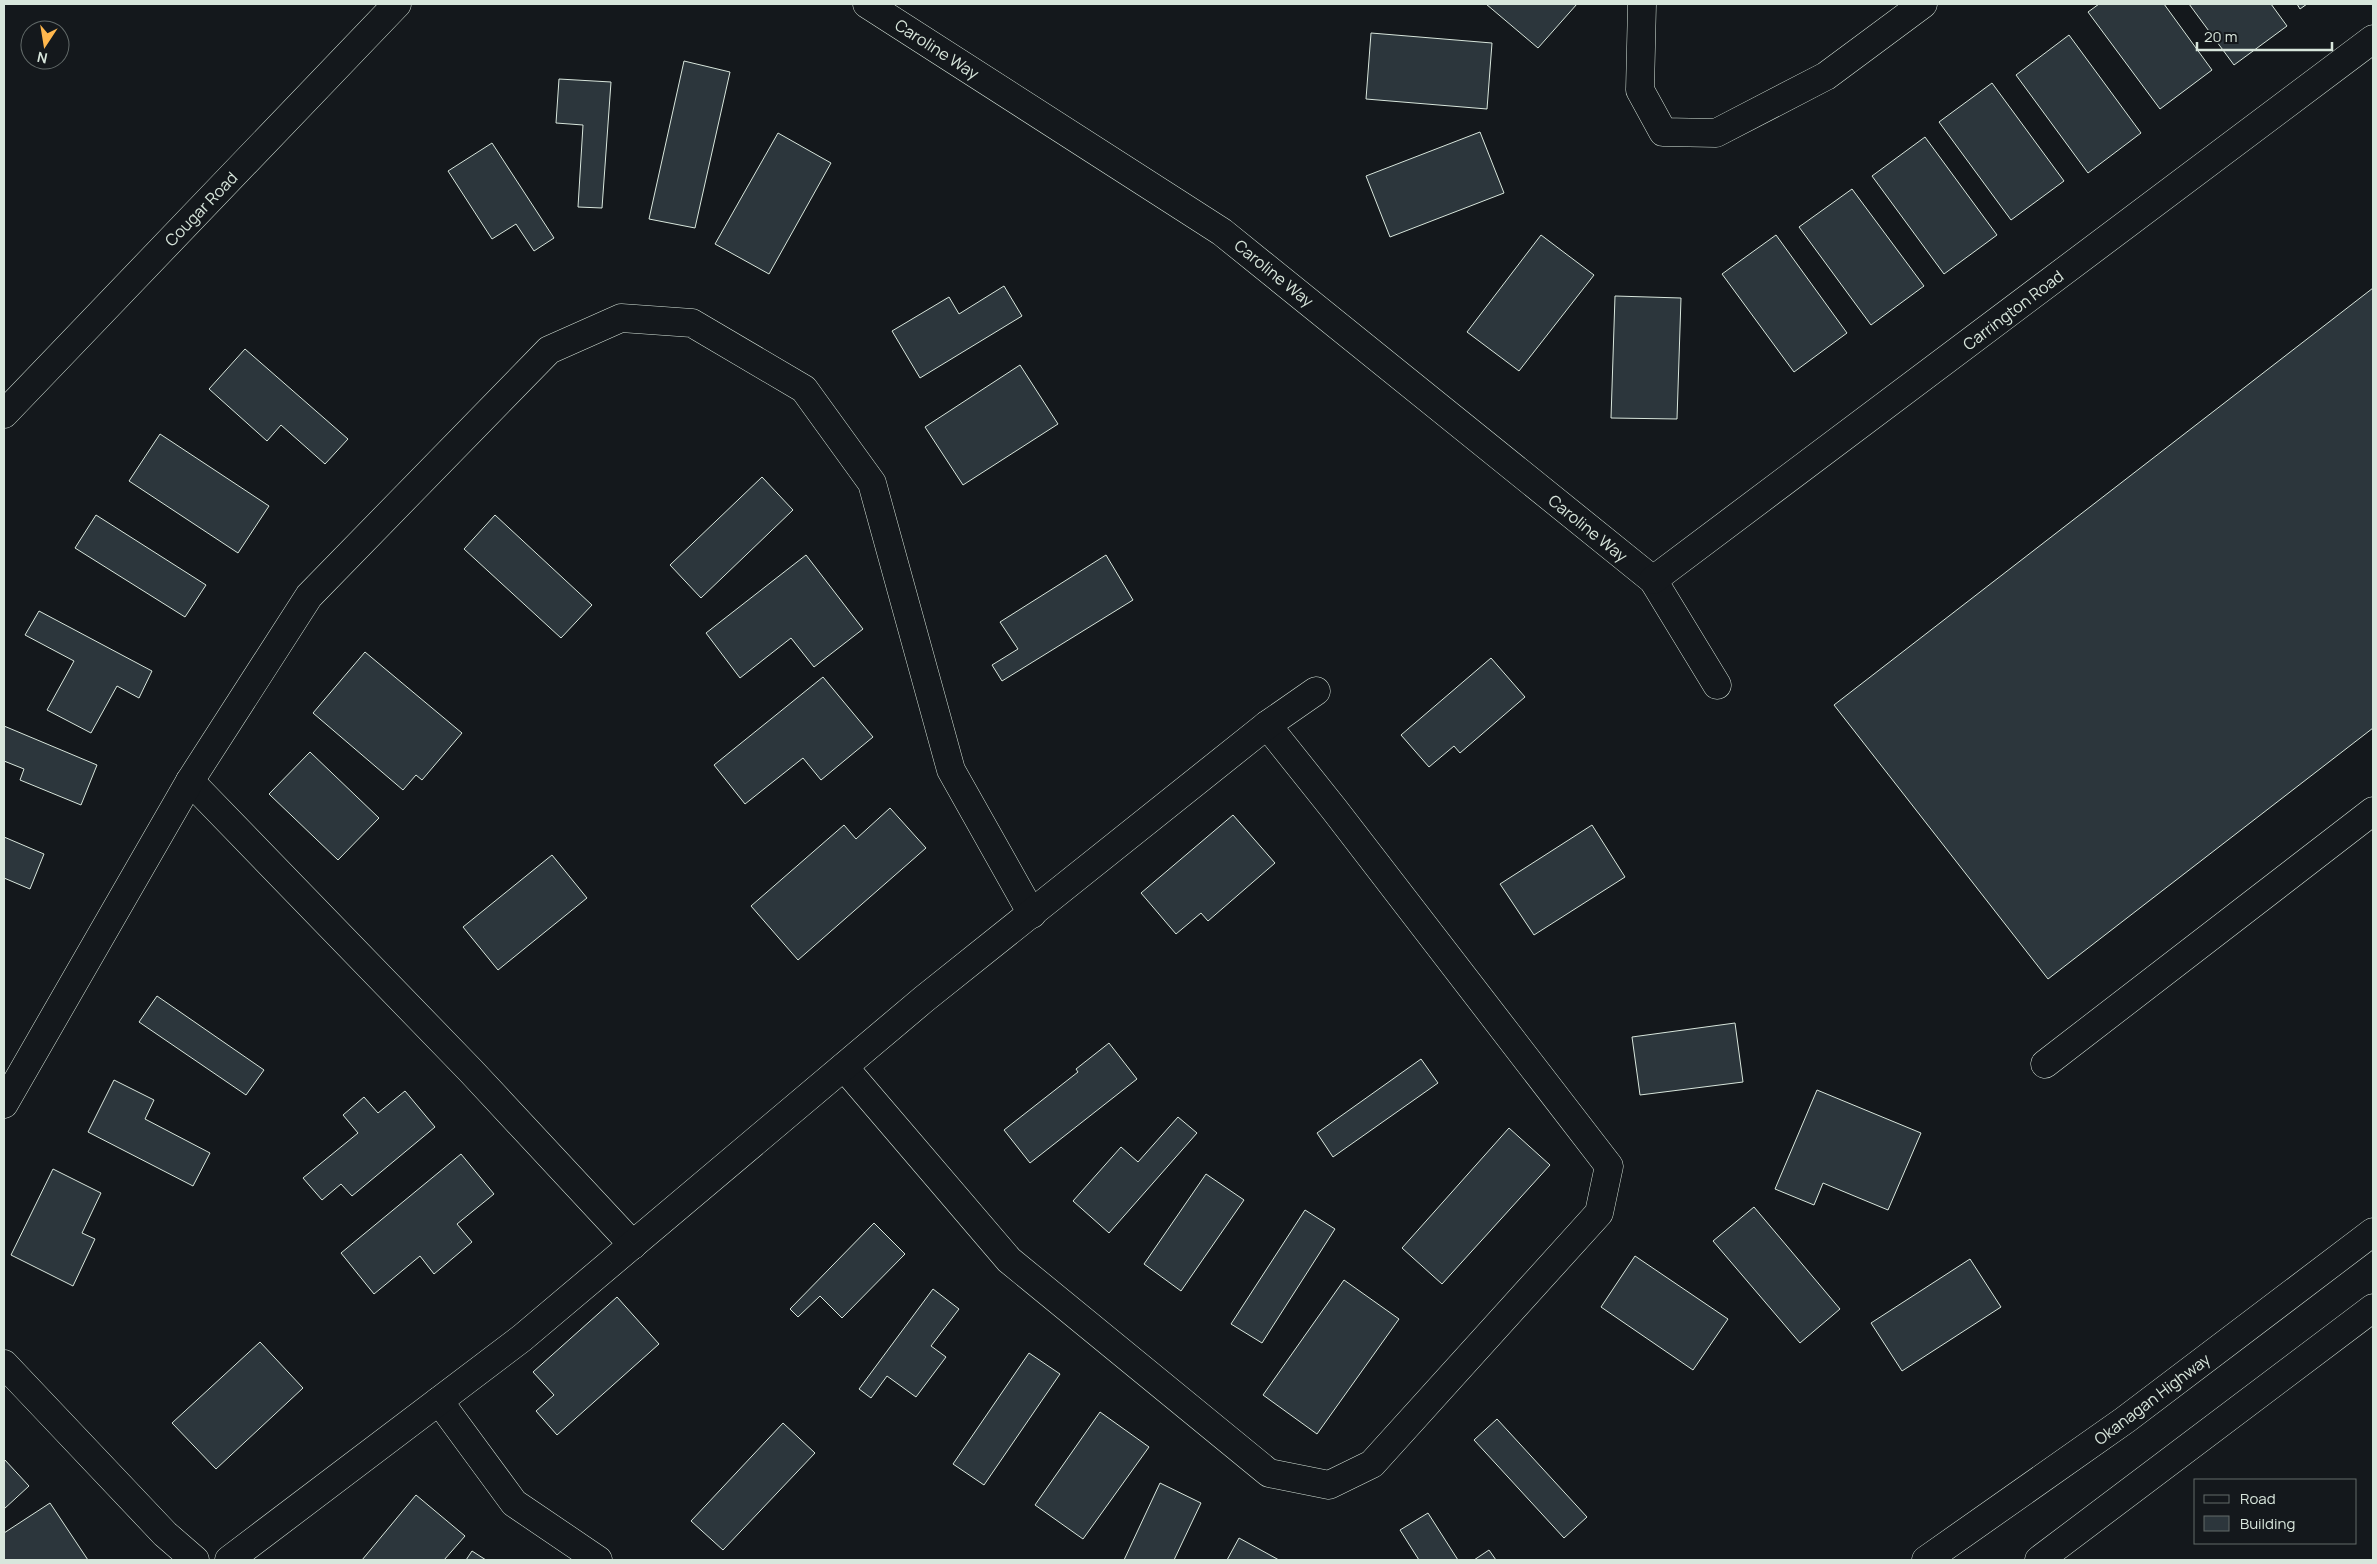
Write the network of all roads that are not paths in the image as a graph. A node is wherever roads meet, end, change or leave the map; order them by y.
1 (398, 4) edge
2 (1642, 4) edge
3 (1923, 4) edge
4 (884, 8) edge
5 (2373, 39) edge
6 (4, 414) edge
7 (1653, 580) junction
8 (1716, 685) dead end
9 (1316, 690) dead end
10 (1267, 725) junction
11 (190, 781) junction
12 (2373, 812) edge
13 (1032, 914) junction
14 (2045, 1064) dead end
15 (844, 1067) junction
16 (4, 1104) edge
17 (2373, 1232) edge
18 (633, 1245) junction
19 (2373, 1308) edge
20 (4, 1364) edge
21 (440, 1400) junction
22 (195, 1560) edge
23 (228, 1560) edge
24 (598, 1560) edge
25 (1926, 1560) edge
26 (2039, 1560) edge

1 - 6 main road, Cougar Road
2 - 3 main road
4 - 7 main road, Caroline Way
5 - 7 main road, Carrington Road
7 - 8 main road
9 - 10 main road
10 - 13 main road
10 - 15 main road
11 - 13 main road
11 - 16 main road
11 - 18 main road
12 - 14 main road
13 - 15 main road
15 - 18 main road
17 - 25 main road, Okanagan Highway
18 - 21 main road
19 - 26 main road
20 - 22 main road
21 - 23 main road
21 - 24 main road

